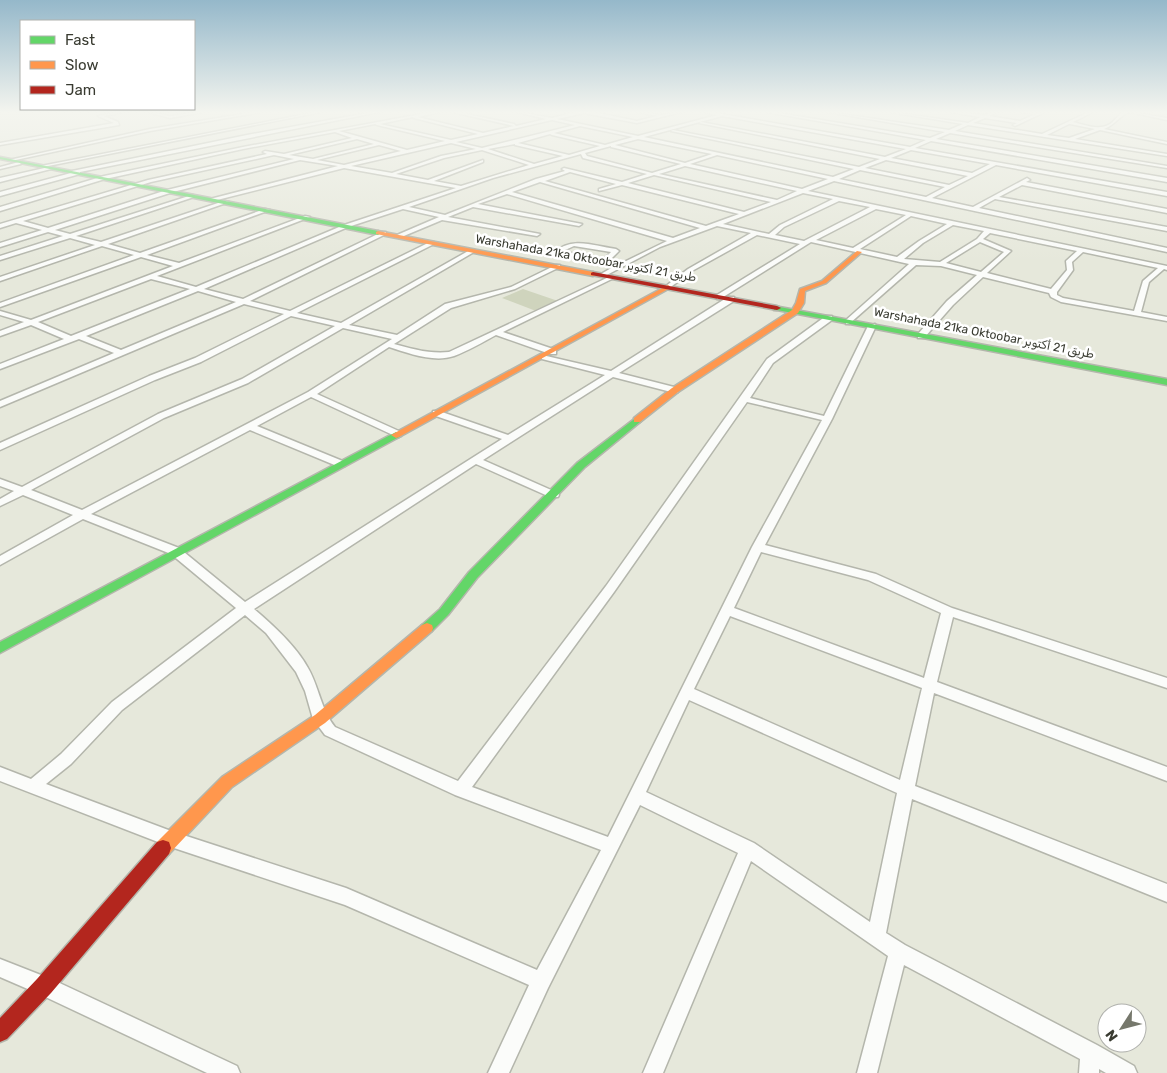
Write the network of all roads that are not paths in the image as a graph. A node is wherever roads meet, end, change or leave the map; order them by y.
1 (16, 161) edge
2 (75, 161) edge
3 (130, 161) edge
4 (183, 161) edge
5 (240, 161) edge
6 (290, 161) edge
7 (318, 161) edge
8 (366, 161) edge
9 (429, 161) edge
10 (481, 161) dead end
11 (521, 161) edge
12 (550, 161) edge
13 (601, 161) edge
14 (675, 161) edge
15 (690, 161) edge
16 (750, 161) edge
17 (826, 161) edge
18 (878, 161) edge
19 (902, 161) edge
20 (978, 161) edge
21 (1059, 161) joint
22 (1132, 161) edge
23 (683, 163) junction
24 (994, 164) junction
25 (535, 165) junction
26 (346, 166) junction
27 (46, 167) junction
28 (1167, 167) edge
29 (564, 168) dead end
30 (861, 168) junction
31 (571, 170) junction
32 (1040, 172) junction
33 (75, 173) junction
34 (392, 174) junction
35 (651, 174) junction
36 (972, 174) junction
37 (104, 178) junction
38 (830, 179) junction
39 (0, 180) edge
40 (538, 180) junction
41 (1167, 180) edge
42 (429, 181) junction
43 (1021, 182) junction
44 (622, 183) junction
45 (137, 184) junction
46 (463, 187) junction
47 (951, 187) junction
48 (601, 190) dead end
49 (170, 191) junction
50 (801, 191) junction
51 (506, 192) junction
52 (0, 194) edge
53 (1167, 194) edge
54 (194, 196) junction
55 (996, 198) junction
56 (213, 199) junction
57 (838, 199) junction
58 (926, 199) junction
59 (776, 201) junction
60 (226, 202) junction
61 (472, 205) junction
62 (877, 206) junction
63 (404, 208) junction
64 (974, 209) junction
65 (0, 210) edge
66 (267, 210) junction
67 (1167, 210) edge
68 (912, 213) junction
69 (745, 214) junction
70 (0, 216) edge
71 (307, 217) junction
72 (442, 217) junction
73 (16, 221) junction
74 (954, 222) junction
75 (579, 224) dead end
76 (715, 224) junction
77 (0, 226) edge
78 (348, 226) junction
79 (705, 228) junction
80 (1167, 229) edge
81 (49, 230) junction
82 (990, 230) junction
83 (384, 233) junction
84 (537, 234) dead end
85 (756, 234) junction
86 (771, 235) junction
87 (73, 236) junction
88 (399, 236) junction
89 (672, 240) junction
90 (979, 240) junction
91 (813, 241) junction
92 (432, 242) junction
93 (805, 243) junction
94 (0, 245) edge
95 (103, 245) junction
96 (1082, 250) junction
97 (1167, 250) edge
98 (472, 251) junction
99 (856, 252) junction
100 (141, 255) junction
101 (0, 258) edge
102 (898, 260) junction
103 (914, 263) junction
104 (941, 264) junction
105 (181, 266) junction
106 (558, 266) junction
107 (1165, 268) edge
108 (610, 270) junction
109 (983, 275) junction
110 (152, 277) junction
111 (0, 279) edge
112 (668, 287) junction
113 (197, 289) junction
114 (1053, 292) junction
115 (720, 296) junction
116 (731, 299) junction
117 (244, 300) junction
118 (0, 305) edge
119 (795, 311) junction
120 (0, 312) edge
121 (291, 314) junction
122 (1137, 314) junction
123 (829, 318) junction
124 (1167, 319) edge
125 (31, 322) junction
126 (849, 322) junction
127 (345, 325) junction
128 (872, 326) junction
129 (497, 333) junction
130 (0, 334) edge
131 (921, 336) junction
132 (75, 337) junction
133 (399, 338) junction
134 (389, 345) junction
135 (122, 353) junction
136 (549, 355) junction
137 (0, 367) edge
138 (610, 374) junction
139 (1167, 382) edge
140 (676, 390) junction
141 (311, 394) junction
142 (745, 400) junction
143 (0, 404) edge
144 (436, 413) junction
145 (827, 418) junction
146 (251, 427) junction
147 (398, 434) junction
148 (512, 439) junction
149 (0, 447) edge
150 (475, 460) junction
151 (341, 464) junction
152 (0, 482) edge
153 (21, 492) junction
154 (554, 495) junction
155 (0, 502) edge
156 (81, 515) junction
157 (758, 547) junction
158 (175, 551) junction
159 (0, 561) edge
160 (244, 609) junction
161 (727, 610) junction
162 (948, 611) junction
163 (0, 648) edge
164 (1167, 683) edge
165 (928, 686) junction
166 (686, 692) junction
167 (320, 719) junction
168 (0, 774) edge
169 (1167, 774) edge
170 (33, 786) junction
171 (905, 789) junction
172 (461, 790) junction
173 (636, 795) junction
174 (171, 839) junction
175 (612, 846) junction
176 (748, 848) junction
177 (1167, 893) edge
178 (876, 938) junction
179 (898, 952) junction
180 (0, 968) edge
181 (541, 981) junction
182 (44, 986) junction
183 (0, 1032) edge
184 (1090, 1052) junction
185 (230, 1073) edge
186 (498, 1073) edge
187 (653, 1073) edge
188 (866, 1073) edge
189 (1089, 1073) edge
190 (1127, 1073) edge

1 - 27 street, Warshahada 21ka Oktoobar طريق 21 أكتوبر
2 - 27 street
3 - 33 street
4 - 37 street
5 - 45 street
6 - 49 street
7 - 26 street
8 - 26 street
9 - 34 street
10 - 42 street
11 - 25 street
12 - 25 street
13 - 35 street
14 - 23 street
15 - 23 street
16 - 38 street
17 - 30 street
18 - 30 street
19 - 36 street
20 - 24 street
21 - 32 street
21 - 41 street
22 - 28 street
23 - 35 street
23 - 50 street
24 - 32 street
24 - 36 street
25 - 46 street
26 - 34 street
26 - 56 street
27 - 33 street, Warshahada 21ka Oktoobar طريق 21 أكتوبر
27 - 39 street
29 - 31 street
30 - 38 street
30 - 47 street
31 - 40 street
31 - 44 street
32 - 43 street
32 - 53 street
33 - 37 street, Warshahada 21ka Oktoobar طريق 21 أكتوبر
33 - 52 street
34 - 42 street
35 - 44 street
35 - 59 street
36 - 47 street
37 - 45 street, Warshahada 21ka Oktoobar طريق 21 أكتوبر
37 - 65 street
38 - 50 street
38 - 58 street
40 - 51 street
40 - 79 street
42 - 46 street
43 - 55 street
43 - 67 street
44 - 48 street
44 - 69 street
45 - 49 street, Warshahada 21ka Oktoobar طريق 21 أكتوبر
45 - 73 street
46 - 63 street
47 - 58 street
49 - 54 street, Warshahada 21ka Oktoobar طريق 21 أكتوبر
49 - 81 street
50 - 57 street
50 - 59 street
51 - 61 street
51 - 89 street
54 - 56 street, Warshahada 21ka Oktoobar طريق 21 أكتوبر
54 - 87 street
55 - 64 street
55 - 80 street
56 - 60 street, Warshahada 21ka Oktoobar طريق 21 أكتوبر
57 - 62 street
57 - 86 street
58 - 64 street
59 - 69 street
60 - 66 street, Warshahada 21ka Oktoobar طريق 21 أكتوبر
60 - 95 street
61 - 72 street
61 - 75 street
62 - 68 street
62 - 91 street
63 - 72 street
63 - 78 street
64 - 97 street
66 - 71 street, Warshahada 21ka Oktoobar طريق 21 أكتوبر
66 - 100 street
68 - 74 street
68 - 99 street
69 - 76 street
70 - 73 street
71 - 78 street, Warshahada 21ka Oktoobar طريق 21 أكتوبر
71 - 105 street
72 - 84 street
72 - 88 street
73 - 77 street
73 - 81 street
74 - 82 street
74 - 102 street
76 - 79 street
76 - 85 street
78 - 83 street, Warshahada 21ka Oktoobar طريق 21 أكتوبر
78 - 113 street
79 - 89 street
81 - 87 street
81 - 94 street
82 - 90 street
82 - 96 street
83 - 88 street, Warshahada 21ka Oktoobar طريق 21 أكتوبر
83 - 117 street
85 - 86 street
85 - 112 street
86 - 93 street
87 - 95 street
87 - 101 street
88 - 92 street, Warshahada 21ka Oktoobar طريق 21 أكتوبر
89 - 108 street
90 - 104 street
90 - 109 street
91 - 93 street
91 - 99 street
92 - 98 street, Warshahada 21ka Oktoobar طريق 21 أكتوبر
92 - 121 street
93 - 115 street
95 - 100 street
95 - 111 street
96 - 107 street
96 - 114 street
98 - 106 street, Warshahada 21ka Oktoobar طريق 21 أكتوبر
98 - 127 street
99 - 102 street
99 - 119 street
100 - 105 street
100 - 118 street
102 - 103 street
103 - 104 street
103 - 126 street
104 - 109 street
105 - 110 street
106 - 108 street, Warshahada 21ka Oktoobar طريق 21 أكتوبر
106 - 133 street
107 - 122 street
108 - 108 street
108 - 112 street, Warshahada 21ka Oktoobar طريق 21 أكتوبر
108 - 129 street
109 - 114 street
109 - 131 street
110 - 113 street
110 - 125 street
112 - 115 street, Warshahada 21ka Oktoobar طريق 21 أكتوبر
112 - 136 street
113 - 117 street
113 - 132 street
114 - 122 street
115 - 116 street, Warshahada 21ka Oktoobar طريق 21 أكتوبر
116 - 119 street, Warshahada 21ka Oktoobar طريق 21 أكتوبر
116 - 138 street
117 - 121 street
117 - 135 street
119 - 123 street, Warshahada 21ka Oktoobar طريق 21 أكتوبر
119 - 140 street
120 - 125 street
121 - 127 street
121 - 149 street
122 - 124 street
123 - 126 street, Warshahada 21ka Oktoobar طريق 21 أكتوبر
123 - 142 street
125 - 130 street
125 - 132 street
126 - 128 street, Warshahada 21ka Oktoobar طريق 21 أكتوبر
127 - 133 street
127 - 153 street
128 - 131 street, Warshahada 21ka Oktoobar طريق 21 أكتوبر
128 - 145 street
129 - 134 street
129 - 136 street
131 - 139 street, Warshahada 21ka Oktoobar طريق 21 أكتوبر
132 - 135 street
132 - 137 street
133 - 134 street
134 - 141 street
135 - 143 street
136 - 138 street
136 - 144 street
138 - 140 street
138 - 148 street
140 - 154 street
141 - 146 street
141 - 147 street
142 - 145 street
142 - 172 street
144 - 147 street
144 - 148 street
145 - 157 street
146 - 151 street
146 - 156 street
147 - 151 street
148 - 150 street
150 - 154 street
150 - 160 street
151 - 158 street
152 - 153 street
153 - 155 street
153 - 156 street
154 - 167 street
156 - 158 street
156 - 159 street
157 - 161 street
157 - 162 street
158 - 160 street
158 - 163 street
160 - 167 street
160 - 170 street
161 - 165 street
161 - 166 street
162 - 164 street
162 - 165 street
165 - 169 street
165 - 171 street
166 - 171 street
166 - 173 street
167 - 172 street
167 - 174 street
168 - 170 street
170 - 174 street
171 - 177 street
171 - 178 street
172 - 175 street
173 - 175 street
173 - 176 street
174 - 181 street
174 - 182 street
175 - 181 street
176 - 178 street
176 - 187 street
178 - 179 street
179 - 184 street
179 - 188 street
180 - 182 street
181 - 186 street
182 - 183 street
182 - 185 street
184 - 189 street
184 - 190 street

